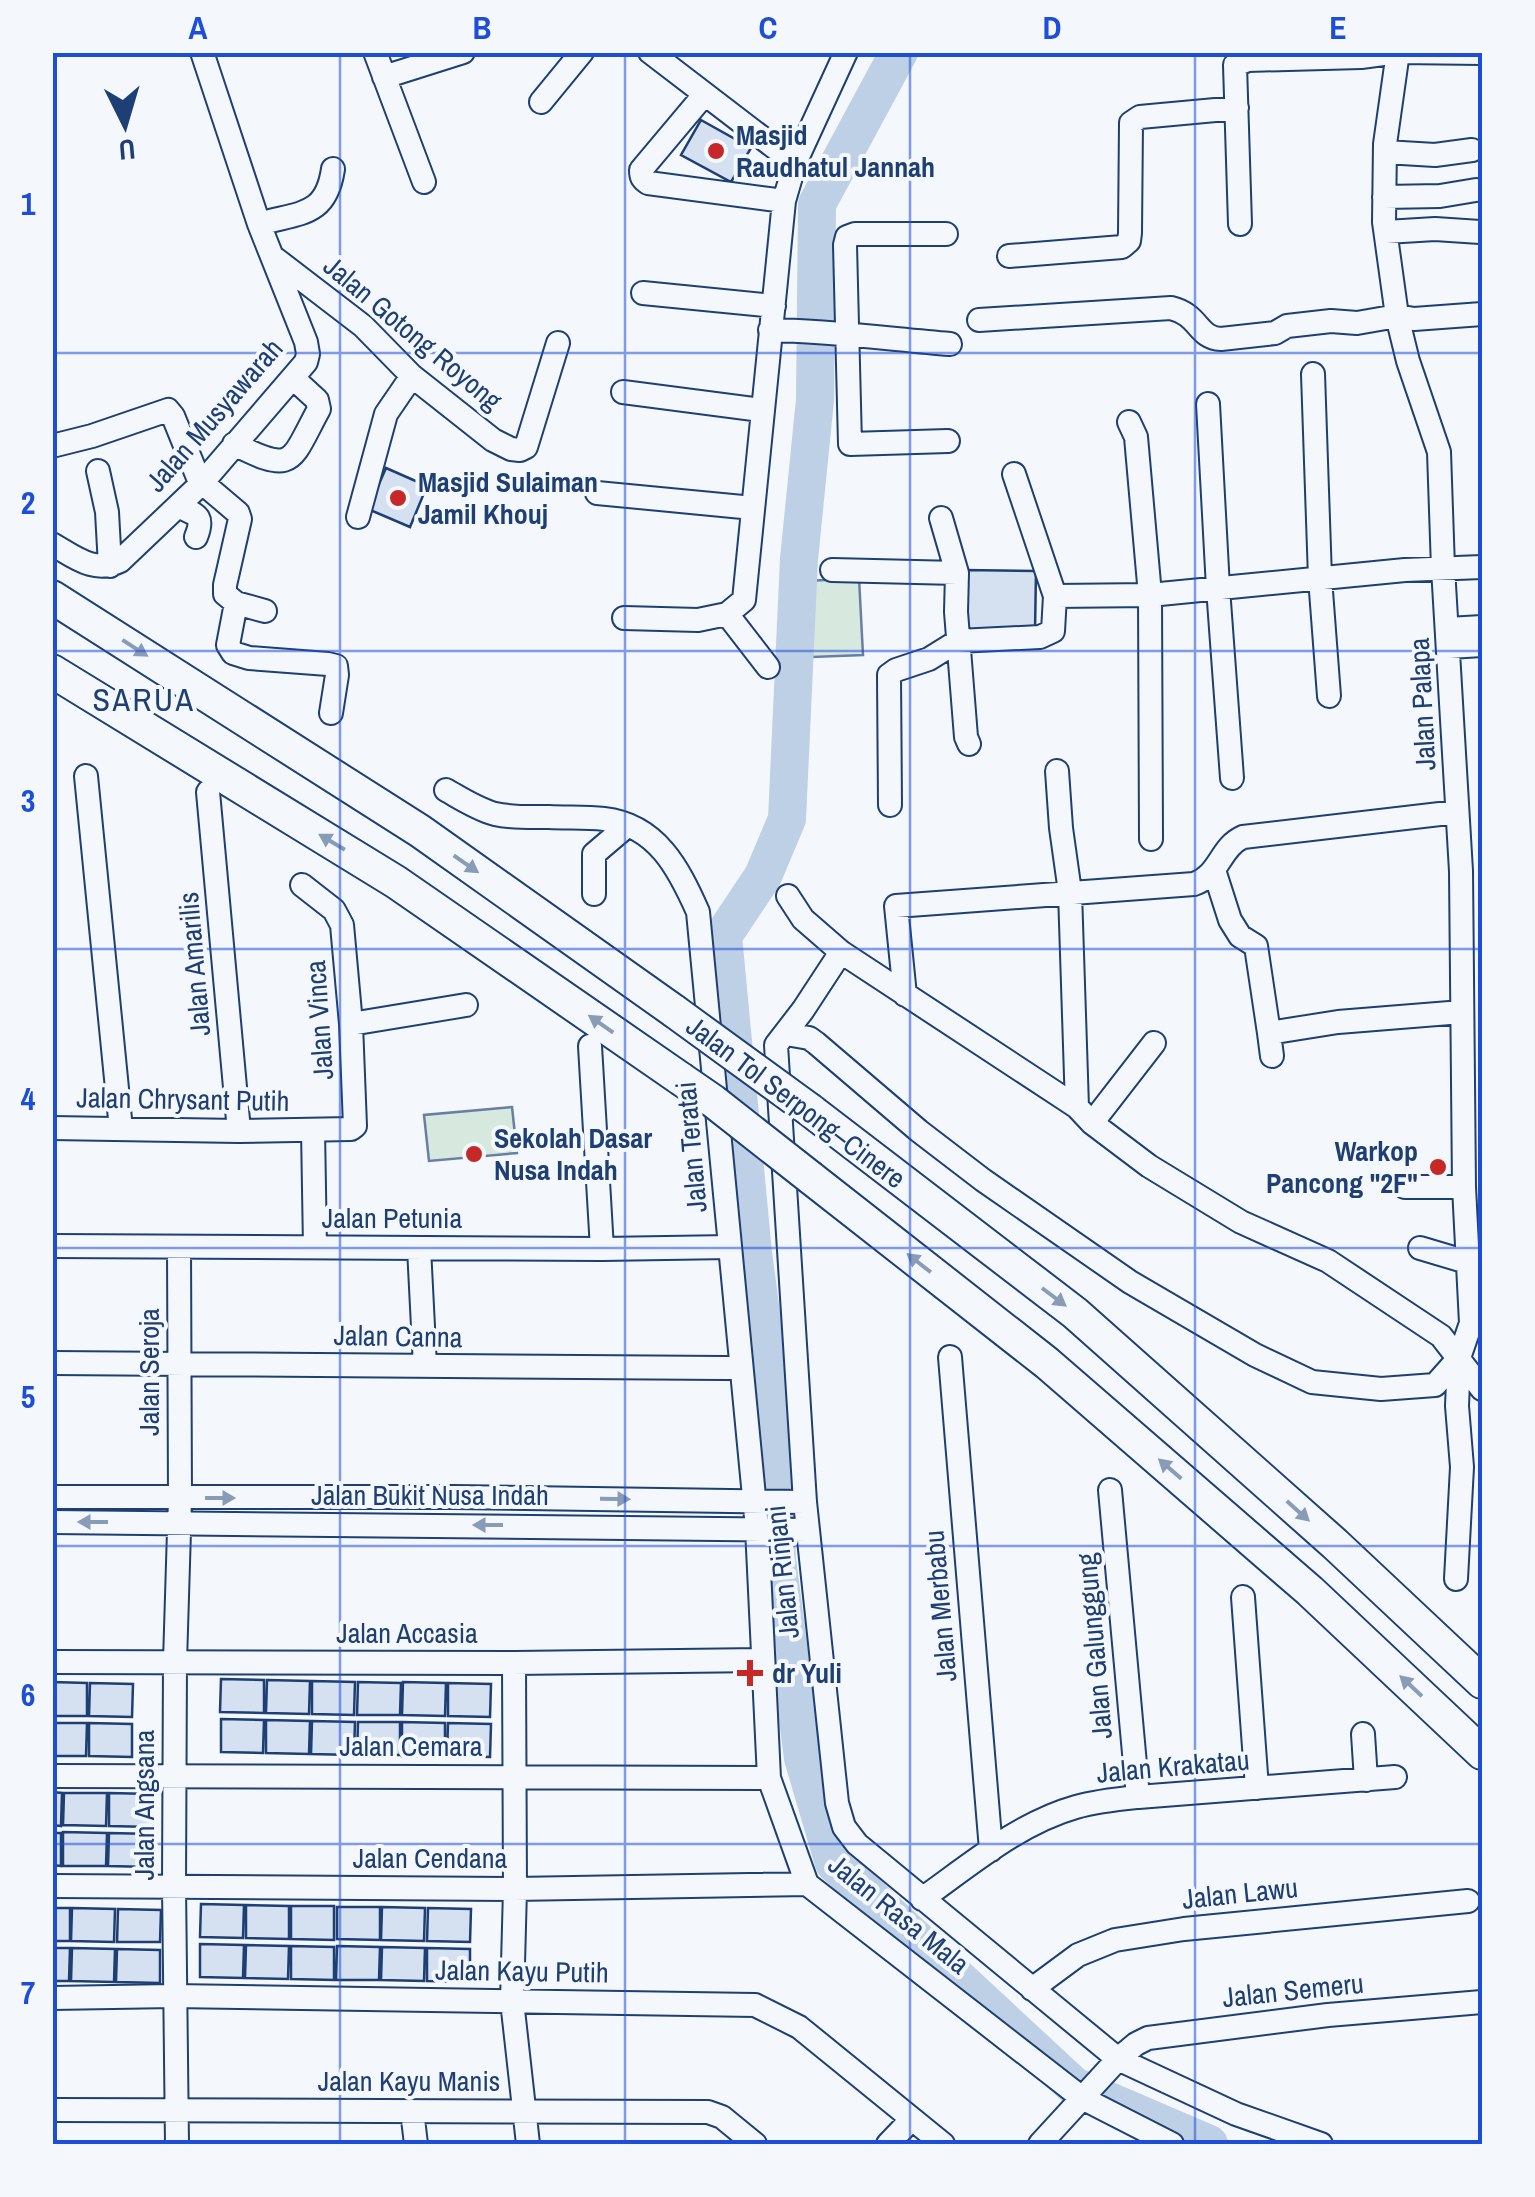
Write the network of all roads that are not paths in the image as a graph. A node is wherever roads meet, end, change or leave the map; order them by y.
1 (375, 52) edge
2 (463, 52) edge
3 (582, 52) edge
4 (650, 52) edge
5 (1398, 52) edge
6 (1482, 53) edge
7 (208, 54) edge
8 (843, 54) edge
9 (1235, 59) edge
10 (384, 77) junction
11 (704, 95) junction
12 (541, 102) dead end
13 (1237, 108) junction
14 (1472, 150) dead end
15 (1385, 152) junction
16 (795, 163) junction
17 (333, 169) dead end
18 (424, 182) dead end
19 (1476, 190) dead end
20 (1384, 196) junction
21 (784, 201) junction
22 (260, 224) junction
23 (1240, 224) dead end
24 (1386, 232) junction
25 (1480, 232) dead end
26 (946, 234) dead end
27 (1008, 256) dead end
28 (273, 257) junction
29 (643, 293) dead end
30 (774, 306) junction
31 (1482, 314) edge
32 (1397, 316) junction
33 (978, 320) dead end
34 (781, 330) junction
35 (836, 333) junction
36 (558, 343) dead end
37 (950, 344) dead end
38 (1313, 374) dead end
39 (412, 376) junction
40 (293, 378) junction
41 (623, 392) dead end
42 (1208, 404) dead end
43 (761, 410) junction
44 (1129, 422) dead end
45 (948, 442) dead end
46 (234, 444) junction
47 (52, 446) edge
48 (98, 471) dead end
49 (1014, 474) dead end
50 (202, 482) junction
51 (597, 493) dead end
52 (178, 506) junction
53 (753, 508) junction
54 (358, 517) dead end
55 (940, 518) dead end
56 (196, 538) dead end
57 (52, 544) edge
58 (110, 566) junction
59 (1482, 567) edge
60 (1443, 568) junction
61 (832, 570) dead end
62 (957, 573) junction
63 (1320, 578) junction
64 (1218, 588) junction
65 (1150, 595) junction
66 (1056, 596) junction
67 (52, 597) edge
68 (236, 603) junction
69 (265, 611) dead end
70 (727, 614) junction
71 (624, 618) dead end
72 (1482, 627) edge
73 (1449, 638) junction
74 (958, 641) junction
75 (1482, 645) edge
76 (768, 667) dead end
77 (52, 672) edge
78 (1330, 696) dead end
79 (331, 712) dead end
80 (970, 744) dead end
81 (1057, 771) dead end
82 (86, 776) dead end
83 (1232, 778) dead end
84 (446, 790) dead end
85 (208, 792) dead end
86 (890, 805) dead end
87 (1458, 812) junction
88 (628, 825) junction
89 (1151, 839) dead end
90 (1214, 870) junction
91 (1472, 871) edge
92 (302, 885) dead end
93 (1070, 892) junction
94 (594, 894) dead end
95 (788, 896) dead end
96 (1472, 913) edge
97 (841, 952) junction
98 (906, 996) junction
99 (466, 1005) dead end
100 (1462, 1012) junction
101 (350, 1024) junction
102 (786, 1034) junction
103 (1154, 1043) dead end
104 (590, 1046) dead end
105 (1085, 1115) junction
106 (52, 1128) edge
107 (121, 1129) junction
108 (313, 1130) junction
109 (239, 1131) junction
110 (1405, 1187) dead end
111 (1464, 1187) junction
112 (52, 1246) edge
113 (179, 1246) junction
114 (315, 1247) junction
115 (730, 1247) junction
116 (1472, 1247) edge
117 (418, 1248) junction
118 (1420, 1248) dead end
119 (602, 1249) junction
120 (1476, 1288) edge
121 (950, 1357) dead end
122 (1459, 1358) junction
123 (52, 1362) edge
124 (179, 1364) junction
125 (424, 1366) junction
126 (742, 1366) junction
127 (1482, 1389) edge
128 (1110, 1490) dead end
129 (52, 1497) edge
130 (180, 1498) junction
131 (757, 1500) junction
132 (802, 1502) junction
133 (52, 1522) edge
134 (178, 1523) junction
135 (760, 1528) junction
136 (806, 1530) junction
137 (1456, 1579) dead end
138 (1243, 1597) dead end
139 (762, 1660) junction
140 (52, 1662) edge
141 (175, 1662) junction
142 (514, 1663) junction
143 (1482, 1682) edge
144 (1362, 1734) dead end
145 (1482, 1753) edge
146 (52, 1776) edge
147 (174, 1776) junction
148 (513, 1776) junction
149 (769, 1778) junction
150 (1395, 1778) dead end
151 (1366, 1780) junction
152 (1257, 1788) junction
153 (1138, 1797) junction
154 (990, 1850) junction
155 (806, 1884) junction
156 (52, 1886) edge
157 (174, 1886) junction
158 (515, 1889) junction
159 (922, 1899) junction
160 (1468, 1902) dead end
161 (1032, 1989) junction
162 (174, 1996) junction
163 (52, 1998) edge
164 (512, 2000) junction
165 (1482, 2002) edge
166 (1113, 2064) junction
167 (1084, 2096) junction
168 (52, 2110) edge
169 (412, 2111) junction
170 (177, 2112) junction
171 (523, 2112) junction
172 (912, 2120) junction
173 (177, 2144) edge
174 (416, 2144) edge
175 (528, 2144) edge
176 (755, 2144) edge
177 (888, 2144) edge
178 (943, 2144) edge
179 (1040, 2144) edge
180 (1172, 2144) edge
181 (1321, 2144) edge

1 - 10 street
2 - 10 street
3 - 12 street
4 - 11 street
5 - 6 street
5 - 9 street
5 - 15 street, Jalan Palapa
7 - 22 street, Jalan Musyawarah
8 - 16 street
9 - 13 street
10 - 18 street
11 - 16 street
11 - 21 street
13 - 23 street
13 - 27 street
14 - 15 street
15 - 20 street, Jalan Palapa
16 - 21 street
17 - 22 street
19 - 20 street
20 - 24 street, Jalan Palapa
21 - 30 street
22 - 28 street, Jalan Musyawarah
24 - 25 street
24 - 32 street, Jalan Palapa
26 - 35 street
28 - 39 street, Jalan Gotong Royong
28 - 40 street, Jalan Musyawarah
29 - 30 street
30 - 34 street
31 - 32 street
32 - 33 street
32 - 60 street, Jalan Palapa
34 - 35 street
34 - 43 street
35 - 37 street
35 - 45 street
36 - 39 street, Jalan Gotong Royong
38 - 63 street
39 - 54 street
40 - 46 street, Jalan Musyawarah
40 - 46 street
41 - 43 street
42 - 64 street
43 - 53 street
44 - 65 street
46 - 50 street, Jalan Musyawarah
47 - 50 street
48 - 58 street
49 - 66 street
50 - 52 street, Jalan Musyawarah
50 - 68 street
51 - 53 street
52 - 56 street
52 - 58 street, Jalan Musyawarah
53 - 70 street
55 - 62 street
57 - 58 street
59 - 60 street
60 - 63 street
60 - 73 street, Jalan Palapa
61 - 62 street
62 - 74 street
63 - 64 street
63 - 78 street
64 - 65 street
64 - 83 street
65 - 66 street
65 - 89 street
66 - 74 street
67 -> 143 highway, Jalan Tol Serpong–Cinere, bridge
68 - 69 street
68 - 79 street
70 - 71 street
70 - 76 street
72 - 73 street
73 - 75 street
73 - 87 street, Jalan Palapa
74 - 80 street
74 - 86 street
145 -> 77 highway, Jalan Tol Serpong–Cinere, bridge
81 - 93 street
82 - 107 street
84 - 88 street, Jalan Teratai
85 - 109 street, Jalan Amarilis
87 - 90 street
87 - 91 street, Jalan Palapa
88 - 94 street
88 - 115 street, Jalan Teratai
90 - 93 street
90 - 100 street
91 - 96 street, Jalan Palapa
92 - 101 street, Jalan Vinca
93 - 98 street
93 - 105 street
95 - 97 street
96 - 100 street, Jalan Palapa
97 - 98 street
97 - 102 street
98 - 105 street
99 - 101 street
100 - 111 street, Jalan Palapa
101 - 108 street, Jalan Vinca
102 - 122 street
102 - 132 street, Jalan Rinjani
103 - 105 street
104 - 119 street
105 - 122 street
106 - 107 street, Jalan Chrysant Putih
107 - 109 street, Jalan Chrysant Putih
108 - 109 street, Jalan Chrysant Putih
108 - 114 street
110 - 111 street
111 - 116 street, Jalan Palapa
112 - 113 street, Jalan Petunia
113 - 114 street, Jalan Petunia
113 - 124 street, Jalan Seroja
114 - 117 street, Jalan Petunia
115 - 119 street, Jalan Petunia
115 - 126 street, Jalan Teratai
116 - 118 street
116 - 120 street, Jalan Palapa
117 - 119 street, Jalan Petunia
117 - 125 street
120 - 122 street, Jalan Palapa
121 - 154 street, Jalan Merbabu
122 - 127 street
122 - 137 street, Jalan Palapa
123 - 124 street, Jalan Canna
124 - 125 street, Jalan Canna
124 - 130 street, Jalan Seroja
125 - 126 street, Jalan Canna
126 - 131 street, Jalan Teratai
128 - 153 street, Jalan Galunggung
129 - 130 street, Jalan Bukit Nusa Indah
130 -> 131 street, Jalan Bukit Nusa Indah
130 - 134 street, Jalan Angsana
131 - 132 street, Jalan Bukit Nusa Indah
131 - 135 street, Jalan Rasa Mala
132 - 136 street, Jalan Rinjani
134 -> 133 street, Jalan Bukit Nusa Indah
135 -> 134 street, Jalan Bukit Nusa Indah
134 - 141 street, Jalan Angsana
135 - 136 street, Jalan Bukit Nusa Indah
135 - 139 street, Jalan Rasa Mala
136 - 159 street, Jalan Rinjani
138 - 152 street
139 - 142 street, Jalan Accasia
139 - 149 street, Jalan Rasa Mala
140 - 141 street, Jalan Accasia
141 - 142 street, Jalan Accasia
141 - 147 street, Jalan Angsana
142 - 148 street
144 - 151 street
146 - 147 street, Jalan Cemara
147 - 148 street, Jalan Cemara
147 - 157 street, Jalan Angsana
148 - 149 street, Jalan Cemara
148 - 158 street
149 - 155 street, Jalan Rasa Mala
150 - 151 street, Jalan Krakatau
151 - 152 street, Jalan Krakatau
152 - 153 street, Jalan Krakatau
153 - 154 street, Jalan Krakatau
154 - 159 street, Jalan Krakatau
155 - 158 street, Jalan Cendana
155 - 167 street, Jalan Rasa Mala
156 - 157 street, Jalan Cendana
157 - 158 street, Jalan Cendana
157 - 162 street, Jalan Angsana
158 - 164 street
159 - 161 street, Jalan Rinjani
160 - 161 street, Jalan Lawu
161 - 166 street, Jalan Rinjani
162 - 163 street, Jalan Kayu Putih
162 - 164 street, Jalan Kayu Putih
162 - 170 street, Jalan Angsana
164 - 171 street
164 - 172 street, Jalan Kayu Putih
165 - 166 street, Jalan Semeru
166 - 167 street
166 - 181 street, Jalan Rinjani
167 - 179 street
167 - 180 street, Jalan Rasa Mala
168 - 170 street, Jalan Kayu Manis
169 - 170 street, Jalan Kayu Manis
169 - 171 street, Jalan Kayu Manis
169 - 174 street
170 - 173 street, Jalan Angsana
171 - 175 street
171 - 176 street, Jalan Kayu Manis
172 - 177 street
172 - 178 street, Jalan Kayu Putih

